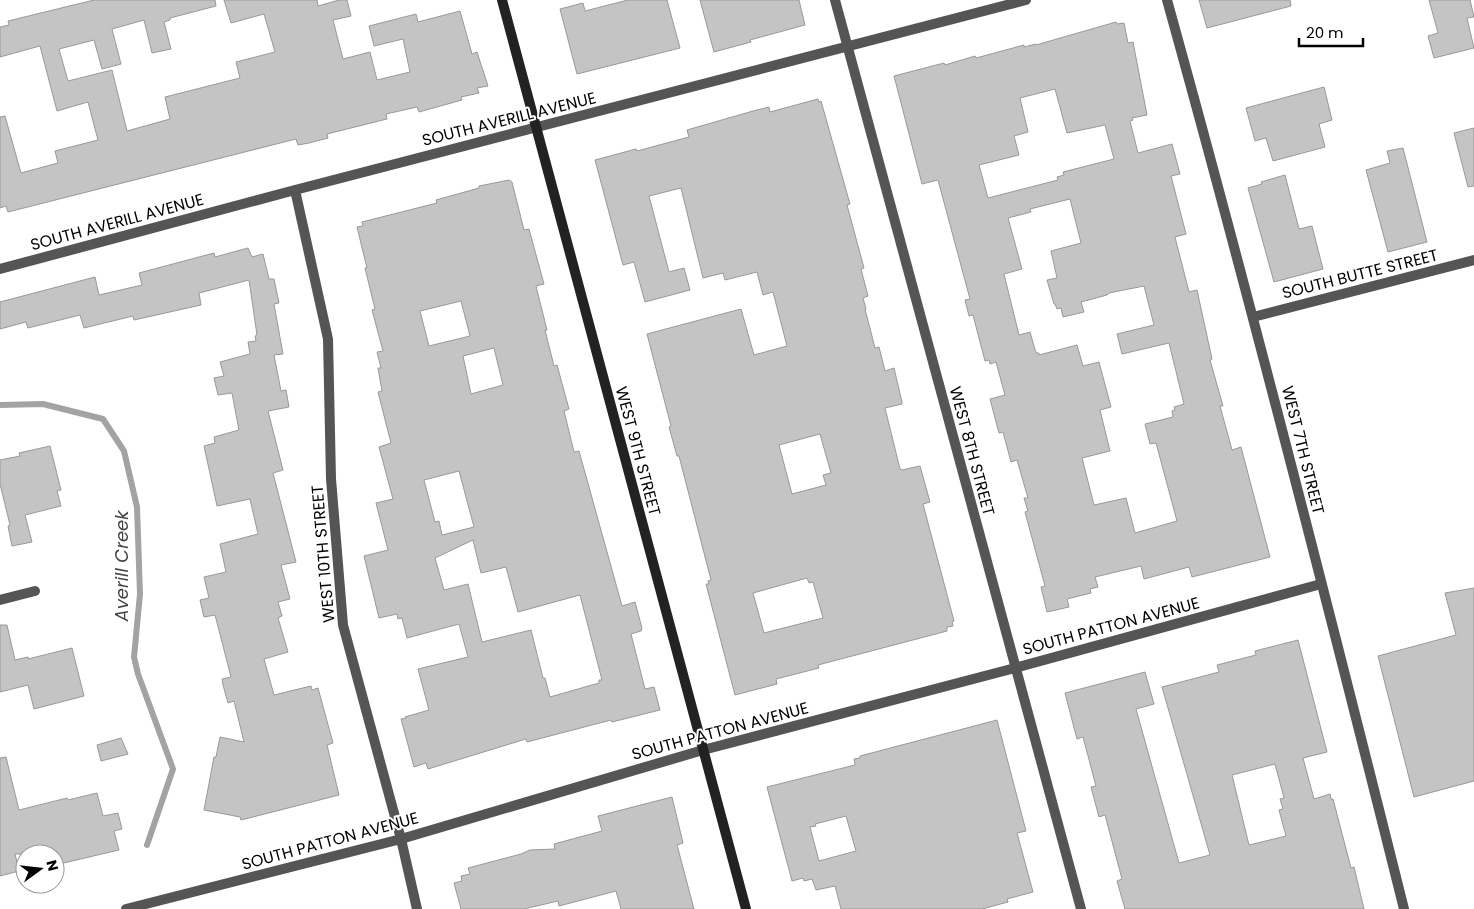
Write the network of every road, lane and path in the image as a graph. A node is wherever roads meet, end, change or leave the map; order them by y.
1 (502, 0) edge
2 (836, 0) edge
3 (1026, 0) edge
4 (1167, 0) edge
5 (848, 47) junction
6 (537, 128) junction
7 (296, 190) junction
8 (1474, 260) edge
9 (0, 269) edge
10 (1252, 317) junction
11 (1322, 584) junction
12 (35, 591) dead end
13 (0, 600) edge
14 (1015, 668) junction
15 (702, 750) junction
16 (401, 838) junction
17 (126, 909) edge
18 (417, 909) edge
19 (746, 909) edge
20 (1081, 909) edge
21 (1404, 909) edge

1 - 6 main road, WEST 9TH STREET
2 - 5 street, WEST 8TH STREET
3 - 5 street, SOUTH AVERILL AVENUE
4 - 10 street, WEST 7TH STREET
5 - 6 street, SOUTH AVERILL AVENUE
5 - 14 street, WEST 8TH STREET
6 - 7 street, SOUTH AVERILL AVENUE
6 - 15 main road, WEST 9TH STREET
7 - 9 street, SOUTH AVERILL AVENUE
7 - 16 street, WEST 10TH STREET
8 - 10 street, SOUTH BUTTE STREET
10 - 11 street, WEST 7TH STREET
11 - 14 street, SOUTH PATTON AVENUE
11 - 21 street, WEST 7TH STREET
12 - 13 street
14 - 15 street, SOUTH PATTON AVENUE
14 - 20 street, WEST 8TH STREET
15 - 16 street, SOUTH PATTON AVENUE
15 - 19 main road, WEST 9TH STREET
16 - 17 street, SOUTH PATTON AVENUE
16 - 18 street, WEST 10TH STREET

